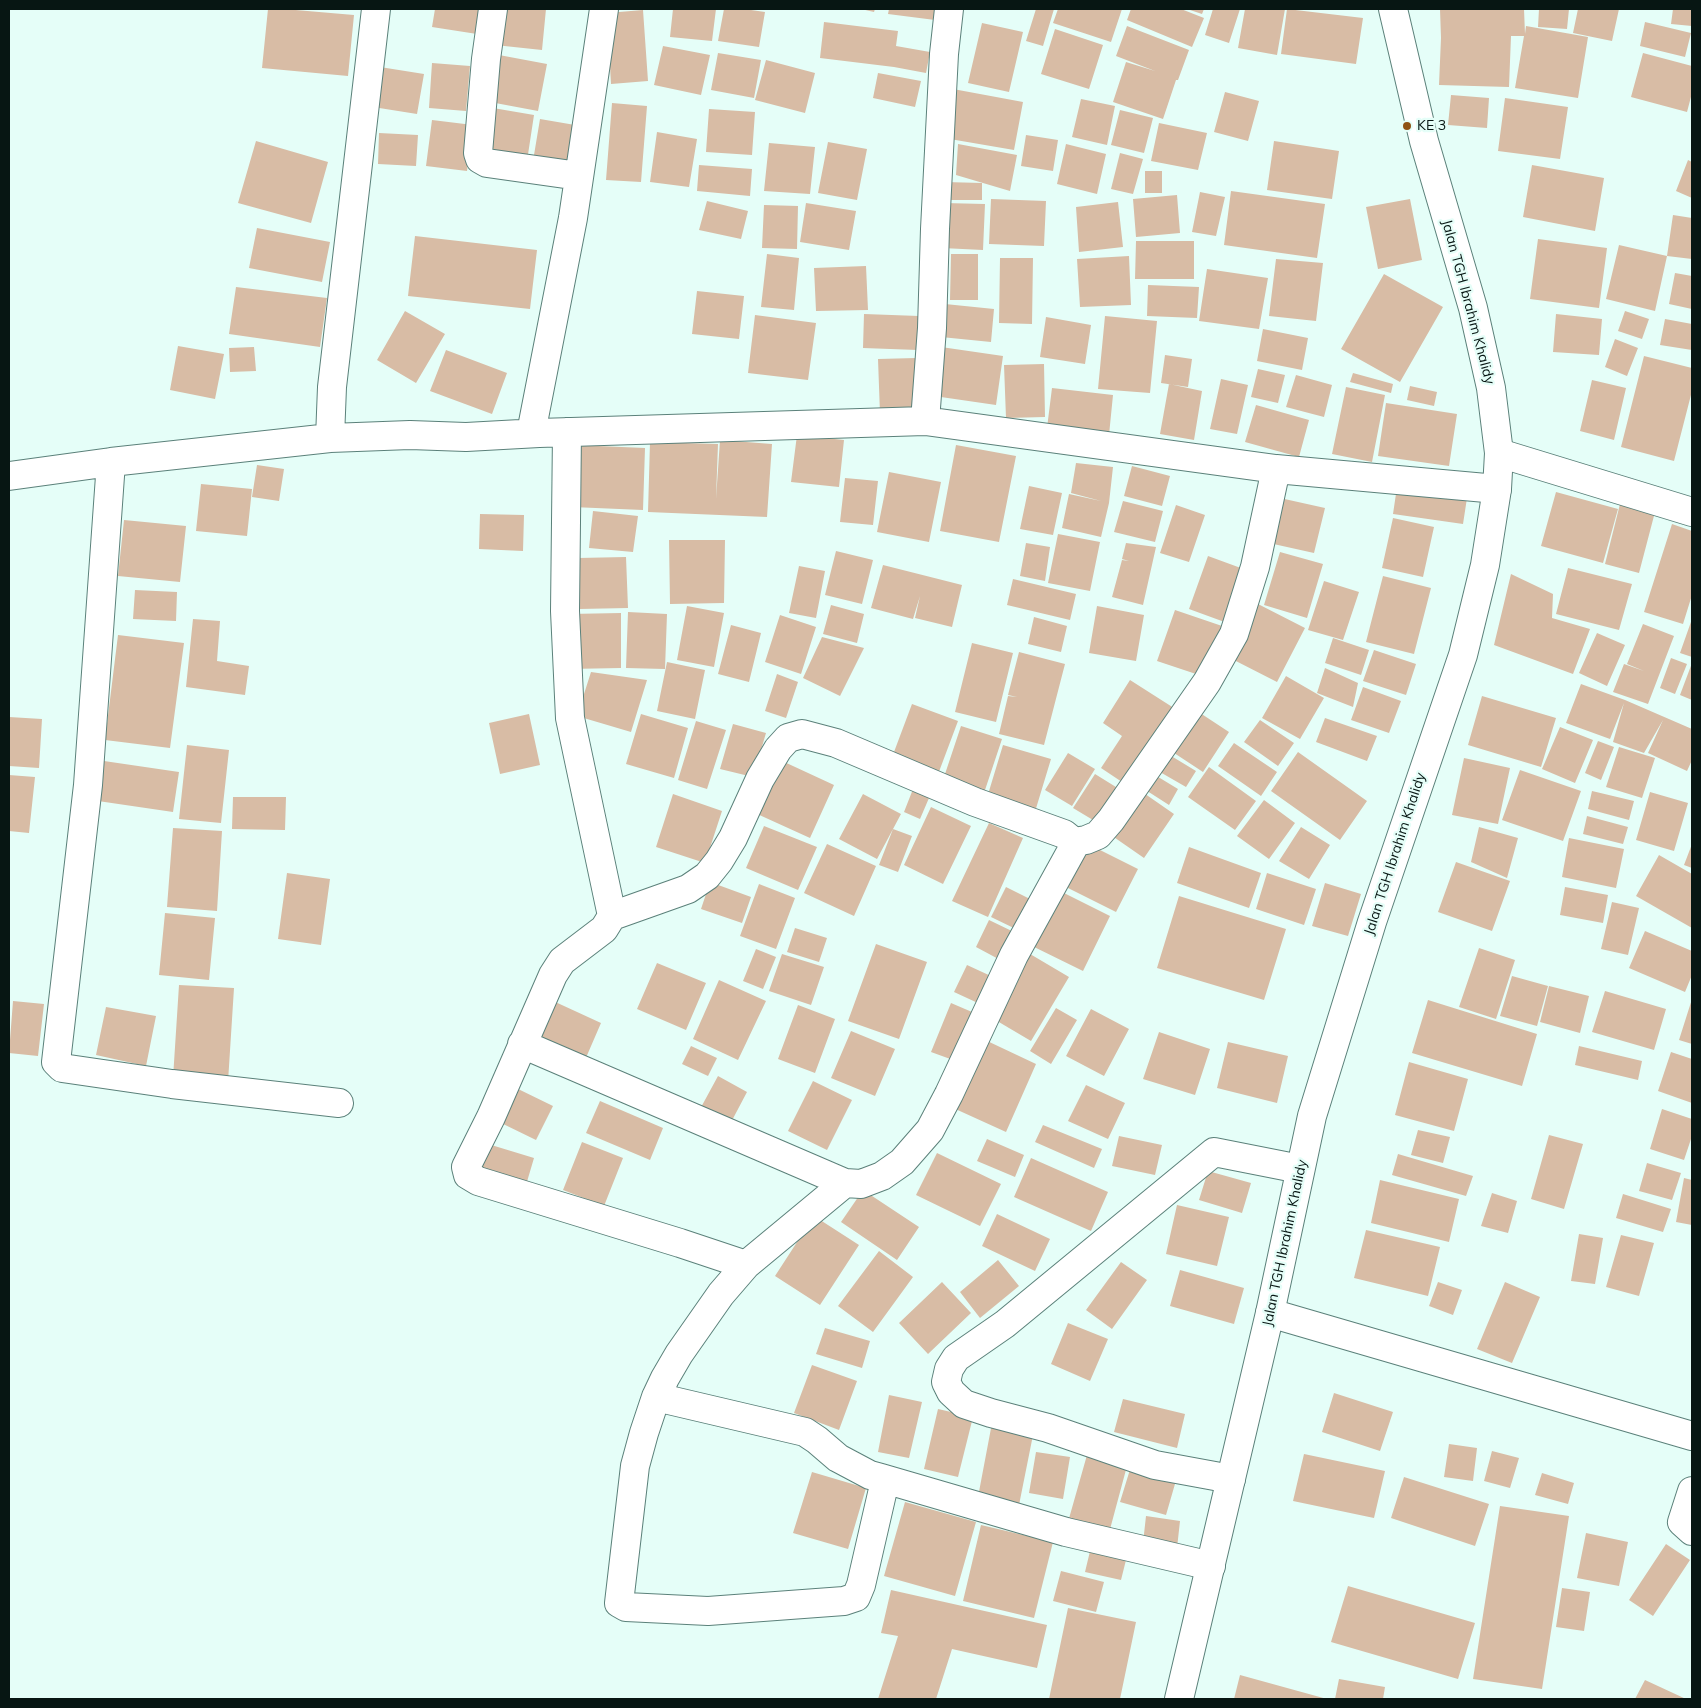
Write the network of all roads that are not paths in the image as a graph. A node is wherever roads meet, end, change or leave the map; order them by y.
1 (376, 9) edge
2 (493, 9) edge
3 (604, 9) edge
4 (950, 9) edge
5 (1393, 9) edge
6 (579, 176) junction
7 (924, 422) junction
8 (549, 432) junction
9 (330, 438) junction
10 (1499, 453) junction
11 (111, 462) junction
12 (1276, 469) junction
13 (9, 476) edge
14 (1497, 490) junction
15 (1692, 512) edge
16 (1074, 842) junction
17 (612, 916) junction
18 (522, 1044) junction
19 (339, 1103) dead end
20 (1300, 1169) junction
21 (845, 1183) junction
22 (746, 1265) junction
23 (1270, 1313) junction
24 (656, 1397) junction
25 (1692, 1436) edge
26 (1231, 1479) junction
27 (884, 1485) dead end
28 (1692, 1491) edge
29 (1692, 1531) edge
30 (1211, 1566) junction
31 (1179, 1699) edge

1 - 9 street
2 - 6 street
3 - 6 street
4 - 7 street
5 - 10 street, Jalan TGH Ibrahim Khalidy
6 - 8 street
7 - 8 street
7 - 12 street
8 - 9 street
8 - 17 street
9 - 11 street
10 - 14 street, Jalan TGH Ibrahim Khalidy
10 - 15 street
11 - 13 street
11 - 19 street
12 - 14 street
12 - 16 street
14 - 20 street, Jalan TGH Ibrahim Khalidy
16 - 17 street
16 - 21 street
17 - 18 street
18 - 21 street
18 - 22 street
20 - 23 street, Jalan TGH Ibrahim Khalidy
20 - 26 street
21 - 22 street
22 - 24 street
23 - 25 street
23 - 26 street, Jalan TGH Ibrahim Khalidy
24 - 27 street
24 - 30 street
26 - 30 street, Jalan TGH Ibrahim Khalidy
28 - 29 street
30 - 31 street, Jalan TGH Ibrahim Khalidy

